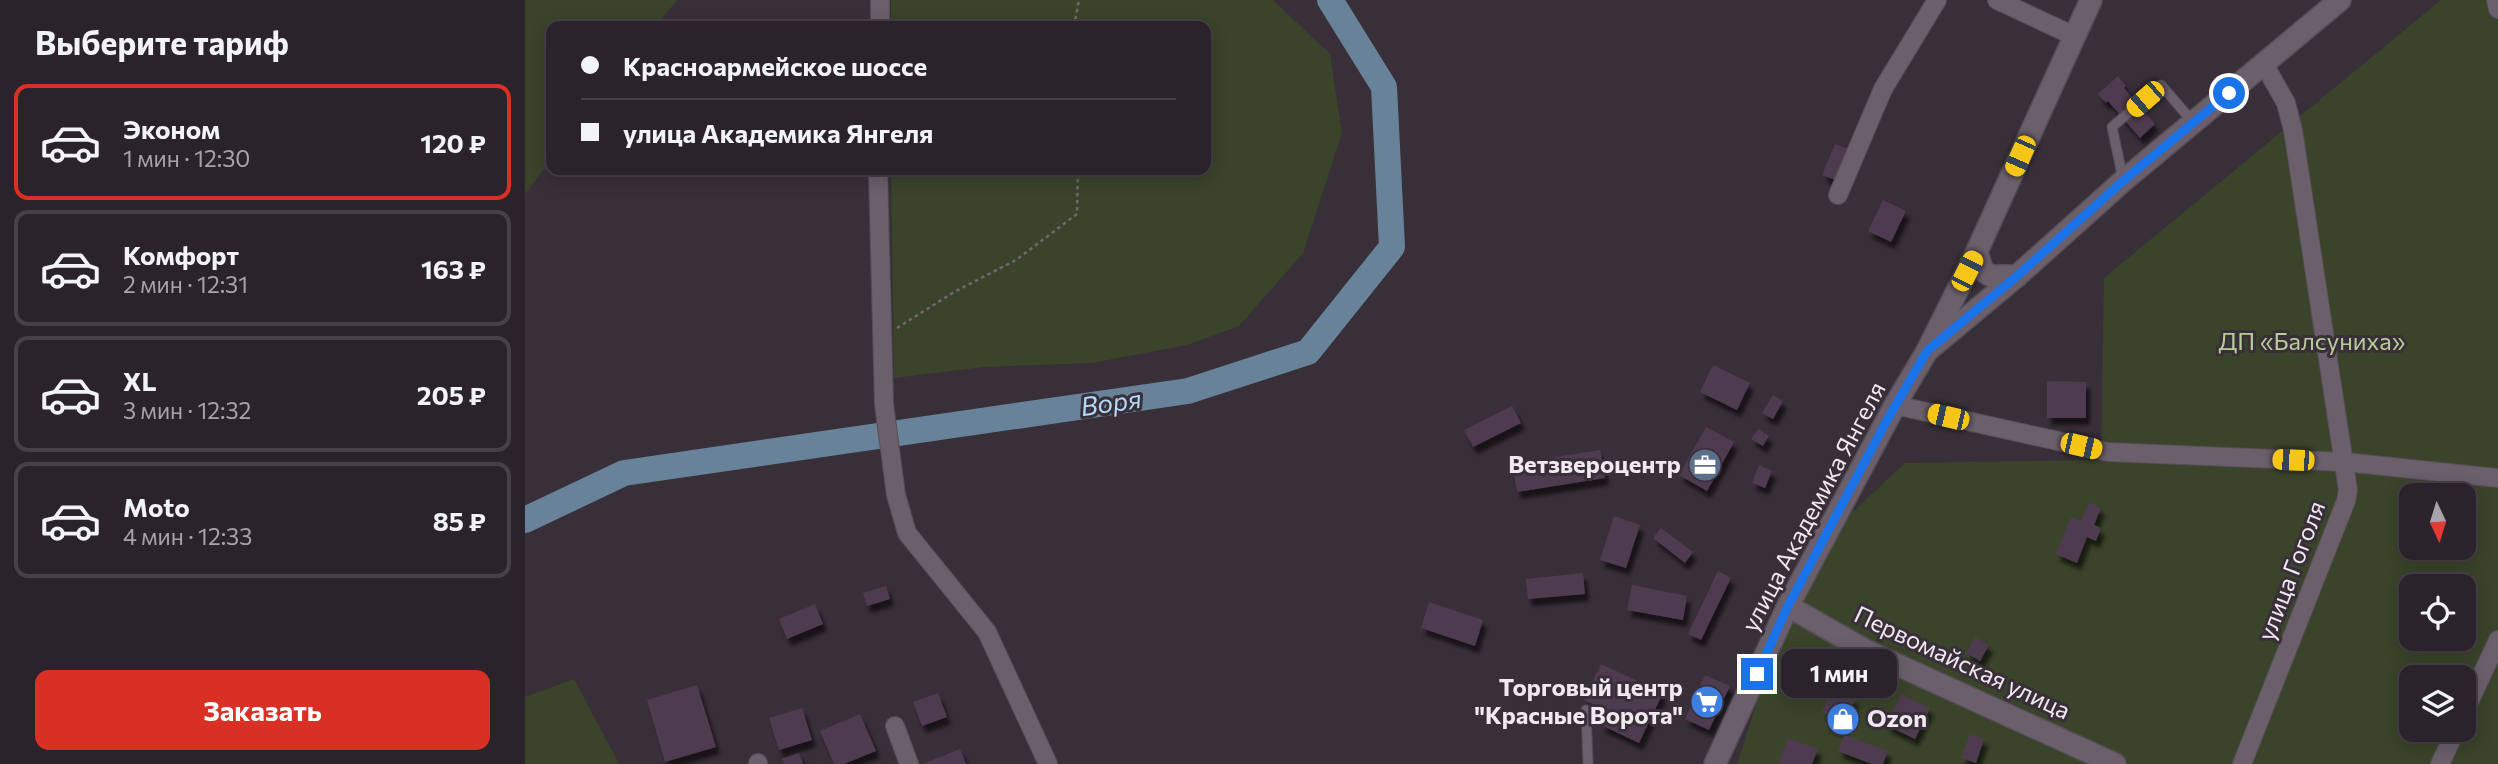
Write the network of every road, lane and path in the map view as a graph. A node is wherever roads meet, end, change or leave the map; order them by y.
1 (880, 0) edge
2 (1079, 0) edge
3 (1937, 0) edge
4 (1997, 0) edge
5 (2091, 0) edge
6 (2340, 0) edge
7 (2495, 0) edge
8 (2498, 9) edge
9 (880, 21) edge
10 (1075, 21) edge
11 (2074, 36) junction
12 (2264, 64) junction
13 (2193, 122) junction
14 (878, 175) edge
15 (1078, 175) edge
16 (2123, 181) junction
17 (1838, 195) dead end
18 (1977, 251) junction
19 (2017, 276) junction
20 (882, 338) junction
21 (1927, 351) junction
22 (1895, 405) junction
23 (2345, 462) junction
24 (2498, 478) edge
25 (1788, 606) junction
26 (2498, 640) edge
27 (2476, 687) edge
28 (1586, 710) dead end
29 (895, 726) dead end
30 (2450, 742) edge
31 (909, 764) edge
32 (1048, 764) edge
33 (1588, 764) edge
34 (1715, 764) edge
35 (2115, 764) edge
36 (2242, 764) edge
37 (2440, 764) edge

1 - 9 street
2 - 10 path
3 - 17 street
4 - 11 street
5 - 11 main road, улица Академика Янгеля
6 - 12 main road
7 - 8 street
11 - 18 main road, улица Академика Янгеля
12 - 13 main road
12 - 23 street, улица Гоголя
13 - 16 main road
13 - 16 lane
14 - 20 street
15 - 20 path
16 - 19 main road
18 - 19 main road
18 - 21 main road, улица Академика Янгеля
19 - 21 main road
20 - 32 street
21 - 22 main road, улица Академика Янгеля
22 - 23 street
22 - 25 main road, улица Академика Янгеля
23 - 24 street
23 - 36 street, улица Гоголя
25 - 34 main road, улица Академика Янгеля
25 - 35 main road, Первомайская улица
26 - 27 street
28 - 33 lane
29 - 31 street
30 - 37 street

